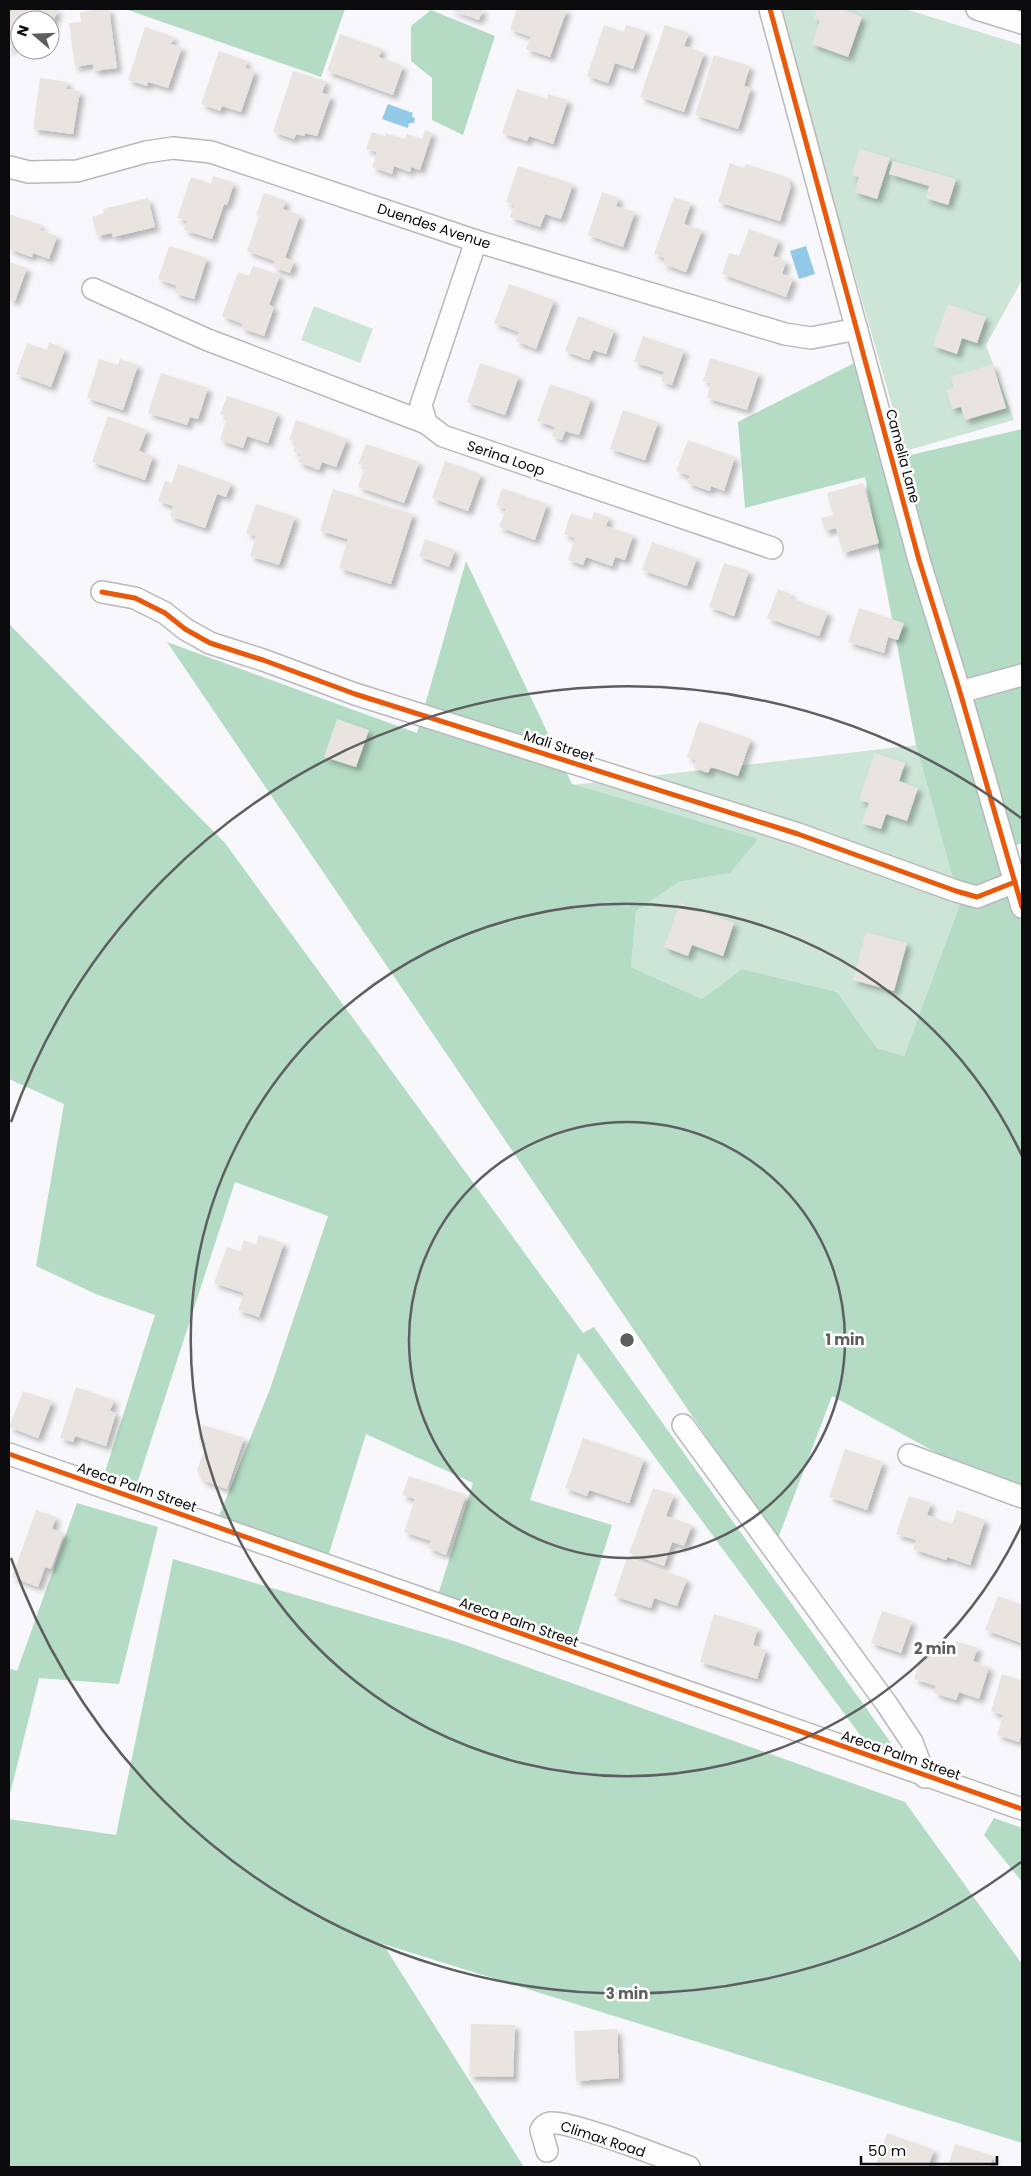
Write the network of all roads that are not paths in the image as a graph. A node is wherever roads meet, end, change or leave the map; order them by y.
1 (770, 9) edge
2 (977, 9) edge
3 (1022, 23) edge
4 (9, 167) edge
5 (476, 241) junction
6 (93, 289) dead end
7 (857, 329) junction
8 (426, 423) junction
9 (772, 548) dead end
10 (102, 592) dead end
11 (1022, 675) edge
12 (960, 692) junction
13 (1015, 882) junction
14 (1022, 908) edge
15 (683, 1426) dead end
16 (9, 1454) edge
17 (909, 1455) dead end
18 (1022, 1497) edge
19 (925, 1776) junction
20 (1022, 1809) edge
21 (547, 2151) dead end
22 (689, 2167) edge

1 - 7 street, Camelia Lane
2 - 3 street
4 - 5 street, Duendes Avenue
5 - 7 street, Duendes Avenue
5 - 8 street
6 - 8 street, Serina Loop
7 - 12 street, Camelia Lane
8 - 9 street, Serina Loop
10 - 13 street, Mali Street
11 - 12 street
12 - 13 street, Camelia Lane
13 - 14 street, Camelia Lane
15 - 19 street
16 - 19 street, Areca Palm Street
17 - 18 street
19 - 20 street, Areca Palm Street
21 - 22 street, Climax Road

